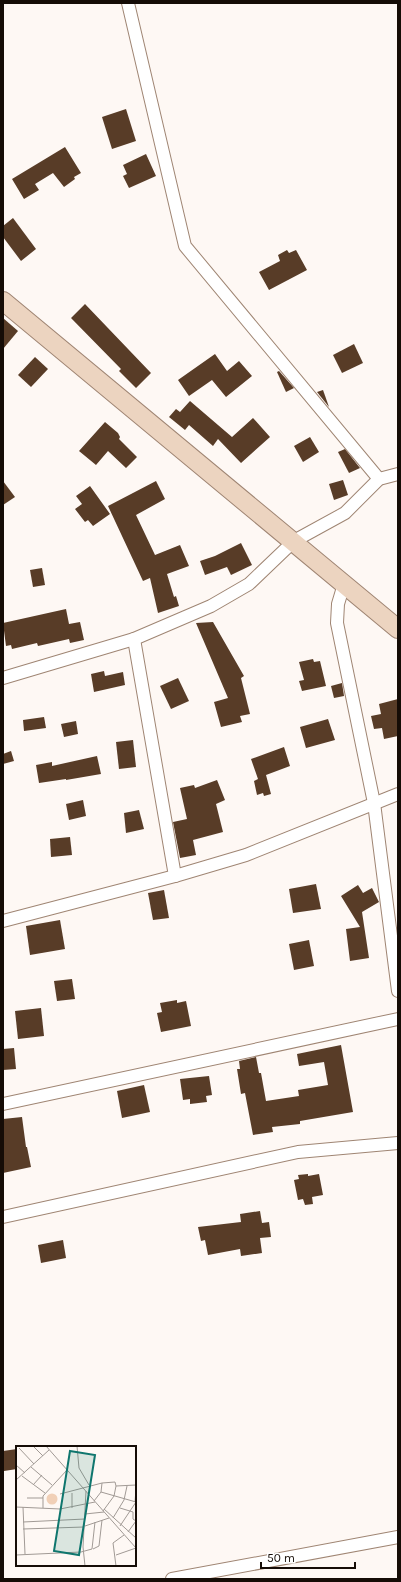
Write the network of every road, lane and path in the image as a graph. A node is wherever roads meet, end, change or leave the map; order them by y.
1 (128, 3) edge
2 (3, 301) edge
3 (398, 474) edge
4 (379, 479) junction
5 (294, 541) junction
6 (344, 584) junction
7 (398, 629) edge
8 (134, 639) junction
9 (3, 678) edge
10 (398, 794) edge
11 (374, 803) junction
12 (175, 876) junction
13 (3, 920) edge
14 (395, 945) edge
15 (398, 990) edge
16 (398, 1019) edge
17 (3, 1104) edge
18 (398, 1143) edge
19 (3, 1217) edge
20 (398, 1537) edge
21 (172, 1579) edge

1 - 4 street
2 - 5 main road
3 - 4 street
4 - 5 street
5 - 6 main road
5 - 8 street
6 - 7 main road
6 - 11 street
8 - 9 street
8 - 12 street
10 - 11 street
11 - 12 street
11 - 14 street
12 - 13 street
14 - 15 street
16 - 17 street
18 - 19 street
20 - 21 street

